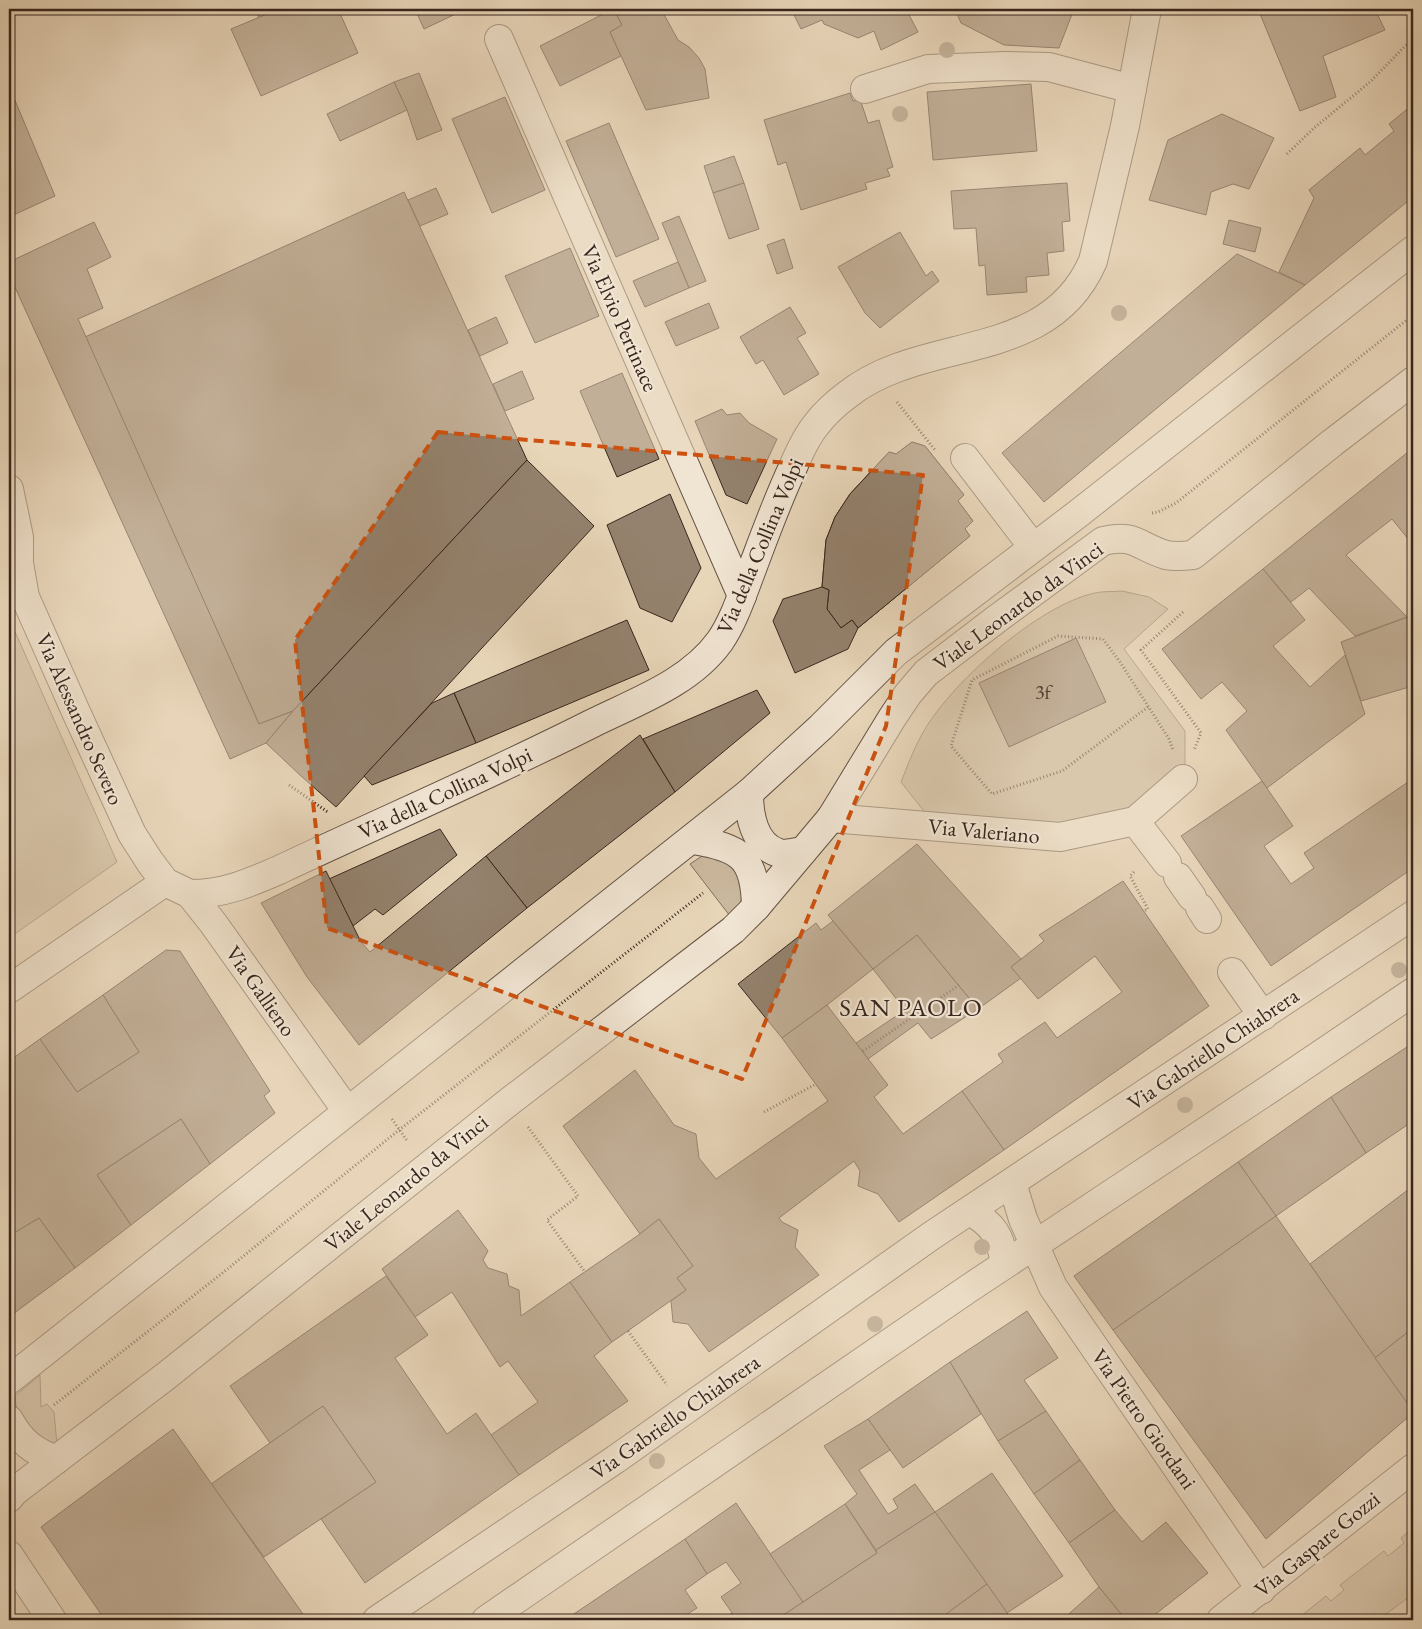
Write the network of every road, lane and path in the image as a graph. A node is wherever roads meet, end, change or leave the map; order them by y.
1 (1147, 9) edge
2 (1413, 38) edge
3 (499, 39) dead end
4 (865, 89) dead end
5 (1132, 89) junction
6 (1287, 154) dead end
7 (1413, 250) edge
8 (1413, 315) edge
9 (1413, 381) edge
10 (895, 400) dead end
11 (917, 428) dead end
12 (965, 458) dead end
13 (9, 489) edge
14 (1150, 513) dead end
15 (1033, 547) junction
16 (742, 596) junction
17 (1183, 612) dead end
18 (1148, 707) junction
19 (1169, 739) dead end
20 (1183, 779) joint
21 (289, 785) dead end
22 (750, 793) junction
23 (334, 817) dead end
24 (831, 818) junction
25 (1135, 821) junction
26 (693, 840) junction
27 (803, 851) junction
28 (165, 882) junction
29 (703, 893) dead end
30 (1189, 893) dead end
31 (190, 894) junction
32 (756, 908) junction
33 (1413, 915) edge
34 (1232, 972) dead end
35 (959, 985) dead end
36 (9, 990) edge
37 (1413, 992) edge
38 (1264, 1016) junction
39 (863, 1051) dead end
40 (816, 1084) dead end
41 (347, 1111) junction
42 (764, 1112) dead end
43 (392, 1119) dead end
44 (399, 1130) junction
45 (408, 1142) dead end
46 (549, 1156) dead end
47 (1012, 1183) junction
48 (970, 1211) junction
49 (1035, 1244) junction
50 (1005, 1263) junction
51 (585, 1272) dead end
52 (628, 1330) dead end
53 (9, 1380) edge
54 (54, 1405) dead end
55 (686, 1410) junction
56 (13, 1428) edge
57 (56, 1460) junction
58 (1413, 1468) edge
59 (9, 1498) edge
60 (9, 1555) edge
61 (1260, 1590) junction
62 (52, 1620) edge
63 (377, 1620) edge
64 (486, 1620) edge
65 (1221, 1620) edge

1 - 5 street, Via della Collina Volpi
2 - 6 path
3 - 16 street, Via Elvio Pertinace
4 - 5 street
5 - 16 street, Via della Collina Volpi
7 - 15 street, Viale Leonardo da Vinci
8 - 14 path
9 - 24 street, Viale Leonardo da Vinci
10 - 11 path
12 - 15 street, Viale Leonardo da Vinci
13 - 28 street, Via Alessandro Severo
15 - 22 street, Viale Leonardo da Vinci
16 - 31 street, Via della Collina Volpi
17 - 20 path
18 - 18 path
18 - 19 path
20 - 25 street, Via Valeriano
21 - 23 path
22 - 26 street, Viale Leonardo da Vinci
22 - 27 street
24 - 25 street, Via Valeriano
24 - 27 street, Viale Leonardo da Vinci
25 - 30 street
26 - 32 street
26 - 41 street, Viale Leonardo da Vinci
27 - 32 street, Viale Leonardo da Vinci
28 - 31 street, Via Gallieno
28 - 36 street
29 - 44 path
31 - 41 street, Via Gallieno
32 - 57 street, Viale Leonardo da Vinci
33 - 38 street, Via Gabriello Chiabrera
34 - 38 street
35 - 39 path
37 - 49 street
38 - 47 street, Via Gabriello Chiabrera
40 - 42 path
41 - 53 street, Viale Leonardo da Vinci
43 - 44 path
44 - 45 path
44 - 54 path
46 - 51 path
47 - 48 street, Via Gabriello Chiabrera
47 - 49 street
48 - 50 street
48 - 55 street, Via Gabriello Chiabrera
49 - 50 street
49 - 61 street, Via Pietro Giordani
50 - 64 street
52 - 55 path
55 - 63 street, Via Gabriello Chiabrera
56 - 57 street
57 - 59 street, Viale Leonardo da Vinci
58 - 61 street, Via Gaspare Gozzi
60 - 62 street
61 - 65 street, Via Gaspare Gozzi

